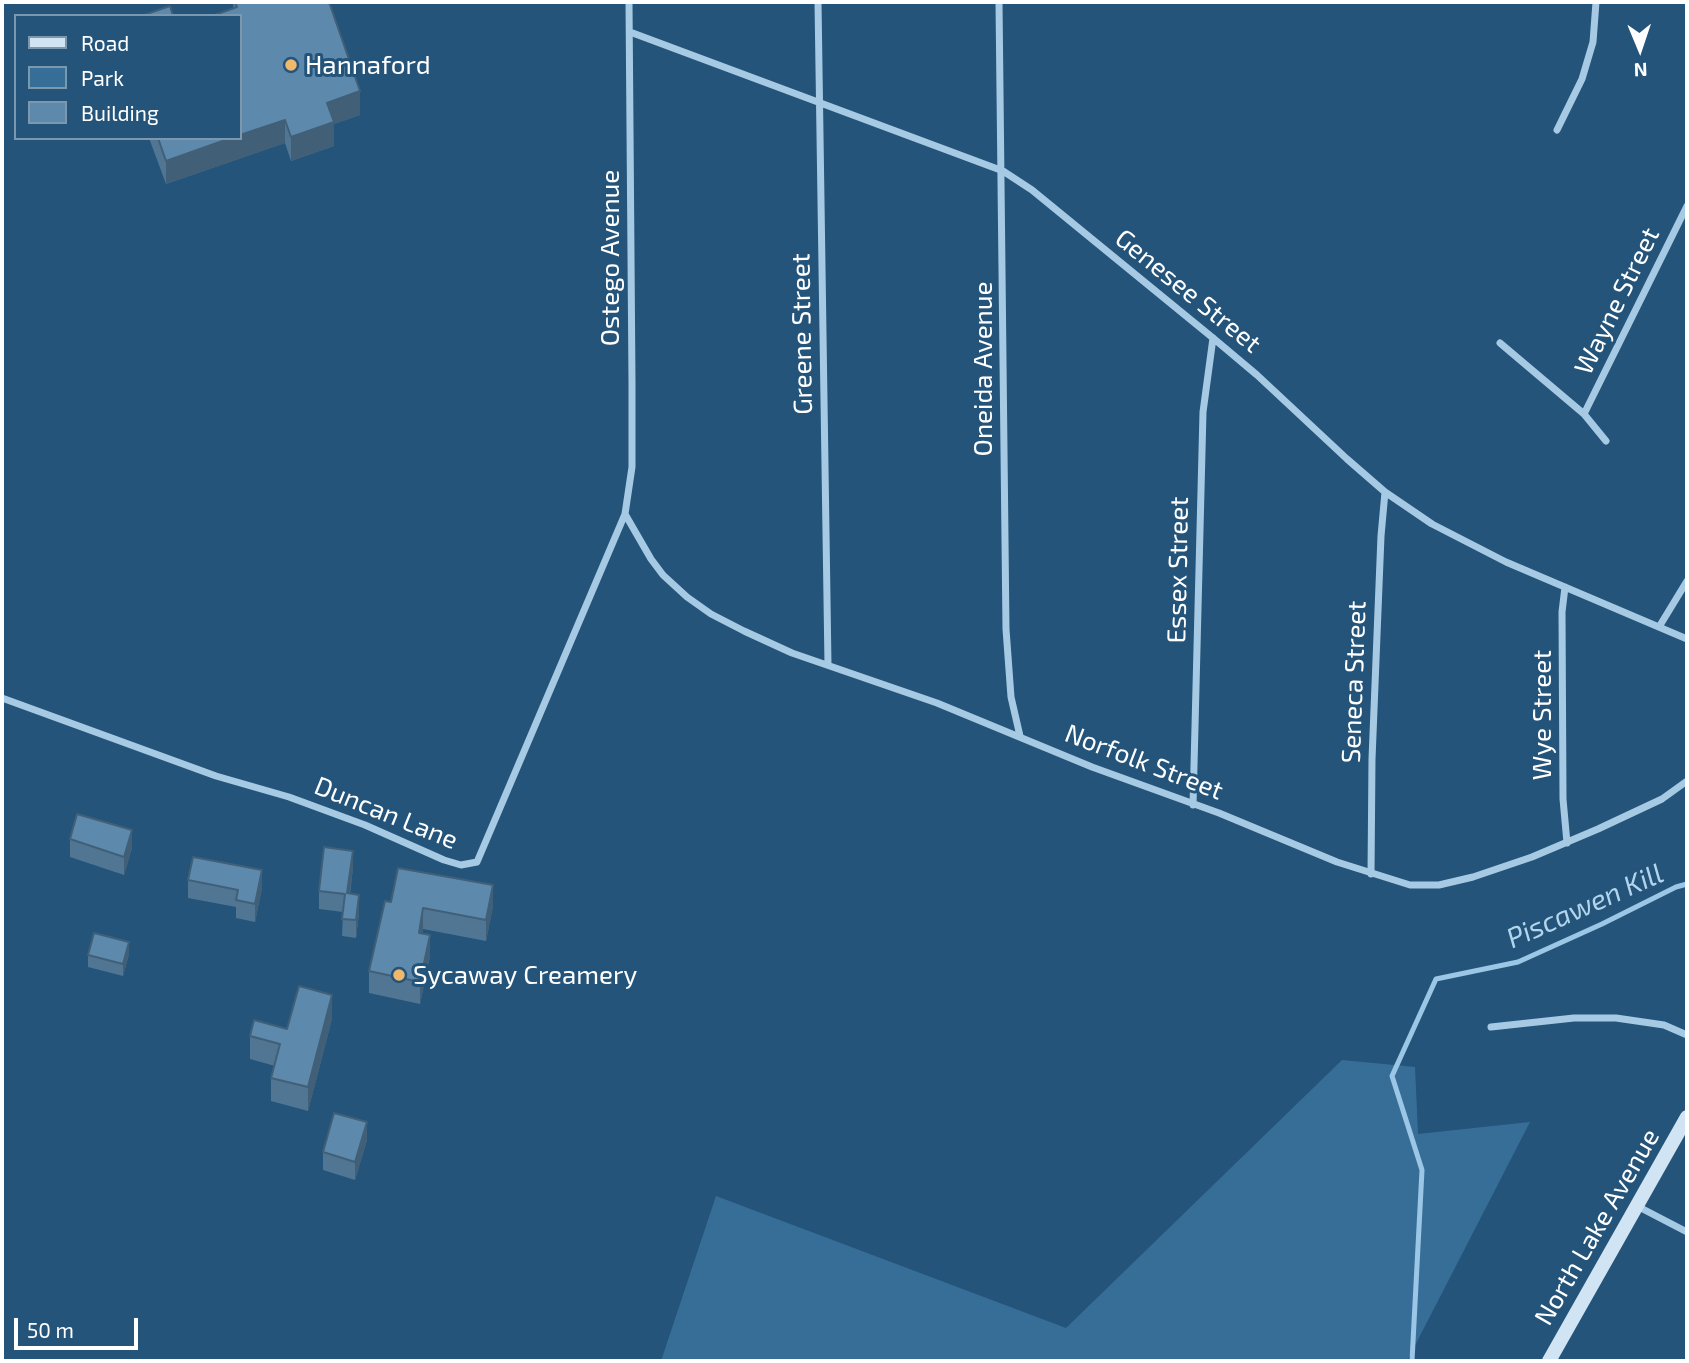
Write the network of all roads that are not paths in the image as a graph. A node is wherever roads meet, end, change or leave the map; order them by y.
1 (629, 2) edge
2 (818, 2) edge
3 (999, 2) edge
4 (1596, 2) edge
5 (630, 32) junction
6 (819, 102) junction
7 (1557, 130) dead end
8 (1003, 171) junction
9 (1687, 206) edge
10 (1213, 338) junction
11 (1500, 343) dead end
12 (1584, 414) junction
13 (1606, 440) dead end
14 (1385, 492) junction
15 (625, 514) junction
16 (1687, 581) edge
17 (1565, 587) junction
18 (1659, 627) junction
19 (1687, 639) edge
20 (828, 666) junction
21 (2, 698) edge
22 (1020, 736) junction
23 (1687, 781) edge
24 (1194, 805) junction
25 (1567, 843) junction
26 (1371, 874) junction
27 (1491, 1027) dead end
28 (1687, 1035) edge
29 (1687, 1117) edge
30 (1636, 1206) junction
31 (1687, 1232) edge
32 (1549, 1361) edge

1 - 5 street, Ostego Avenue
2 - 6 street, Greene Street
3 - 8 street, Oneida Avenue
4 - 7 street
5 - 6 street, Genesee Street
5 - 15 street, Ostego Avenue
6 - 8 street, Genesee Street
6 - 20 street, Greene Street
8 - 10 street, Genesee Street
8 - 22 street, Oneida Avenue
9 - 12 street, Wayne Street
10 - 14 street, Genesee Street
10 - 24 street, Essex Street
11 - 12 street
12 - 13 street
14 - 17 street, Genesee Street
14 - 26 street, Seneca Street
15 - 20 street, Norfolk Street
15 - 21 street, Duncan Lane
16 - 18 street
17 - 18 street, Genesee Street
17 - 25 street, Wye Street
18 - 19 street, Genesee Street
20 - 22 street, Norfolk Street
22 - 24 street, Norfolk Street
23 - 25 street, Norfolk Street
24 - 26 street, Norfolk Street
25 - 26 street, Norfolk Street
27 - 28 street
29 - 30 street, North Lake Avenue
30 - 31 street
30 - 32 street, North Lake Avenue

